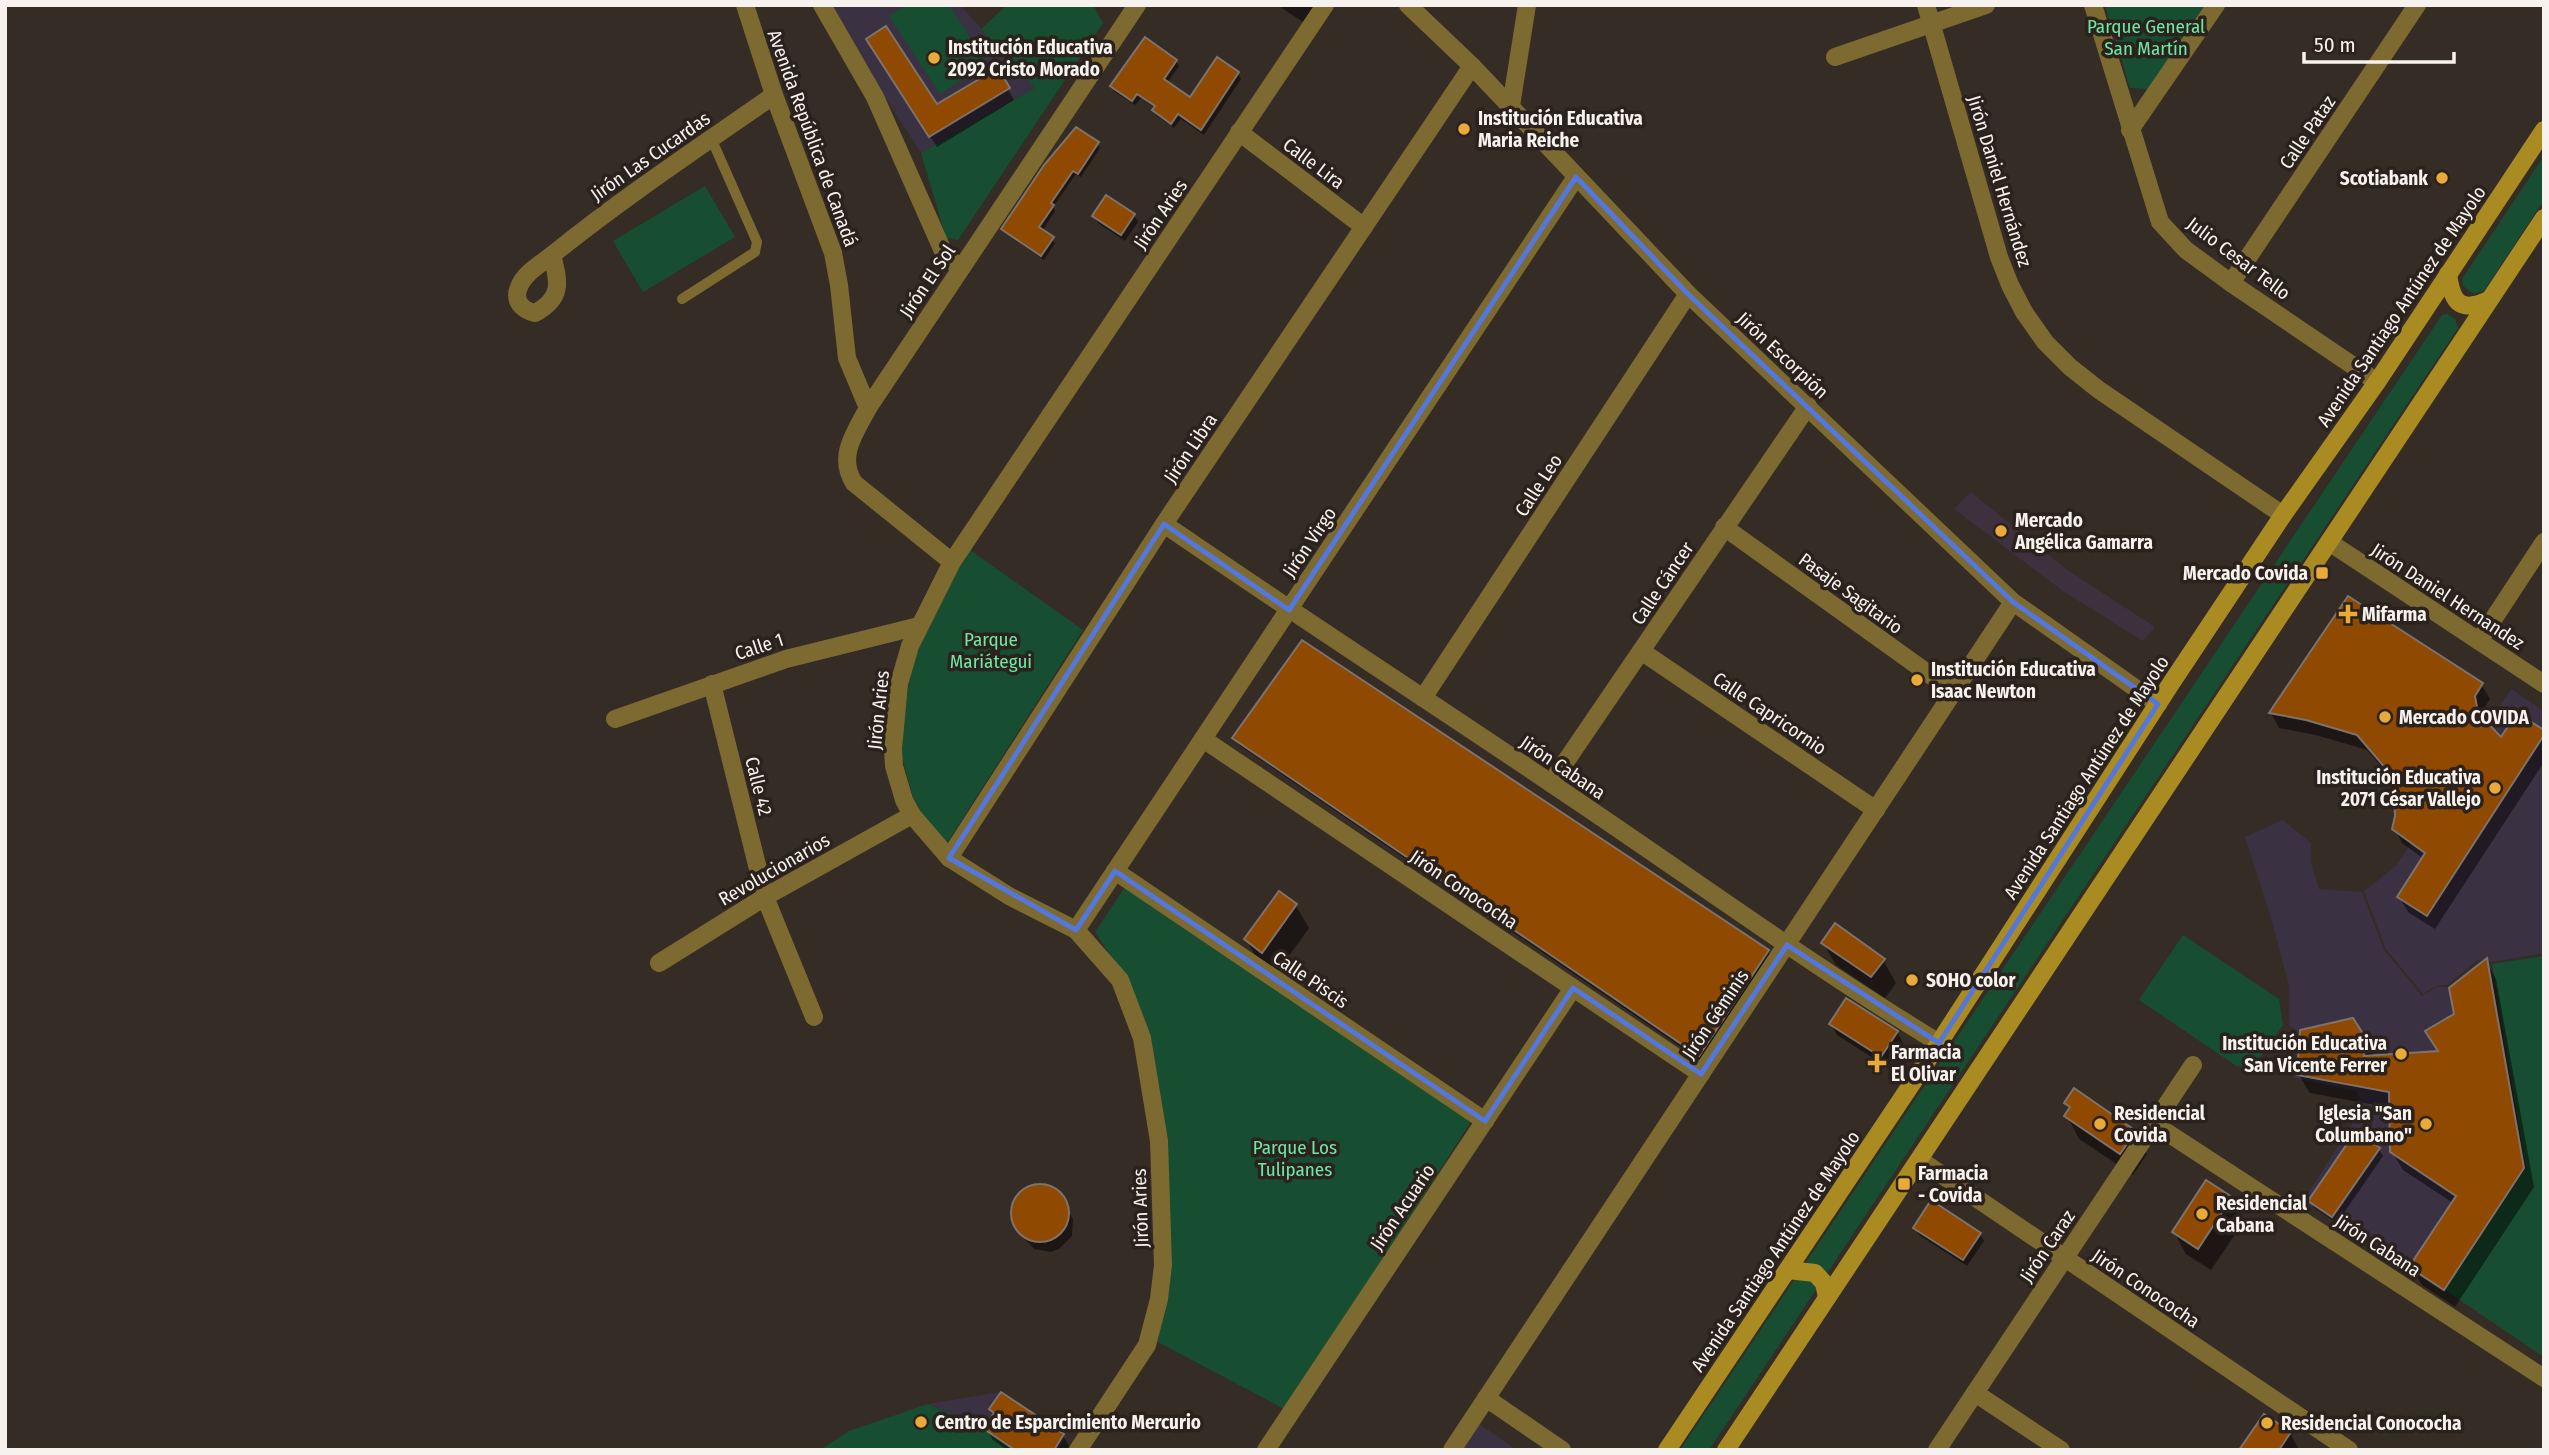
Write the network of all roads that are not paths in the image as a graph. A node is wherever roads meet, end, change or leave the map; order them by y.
1 (745, 5) edge
2 (821, 5) edge
3 (1137, 5) edge
4 (1325, 5) edge
5 (1408, 5) edge
6 (1527, 5) edge
7 (1926, 5) edge
8 (1986, 5) edge
9 (2093, 5) edge
10 (2216, 5) edge
11 (2417, 5) edge
12 (1931, 23) junction
13 (1835, 57) dead end
14 (1472, 66) junction
15 (774, 95) junction
16 (1511, 106) junction
17 (2130, 130) junction
18 (2544, 130) edge
19 (1239, 132) junction
20 (712, 138) junction
21 (1576, 177) junction
22 (2544, 218) edge
23 (1363, 227) junction
24 (552, 255) dead end
25 (962, 267) junction
26 (2448, 274) junction
27 (2231, 283) junction
28 (1688, 295) junction
29 (682, 299) dead end
30 (2489, 300) junction
31 (2427, 306) junction
32 (2468, 332) junction
33 (2377, 382) junction
34 (1808, 406) junction
35 (868, 408) junction
36 (2283, 515) junction
37 (1164, 524) junction
38 (1724, 527) junction
39 (2329, 542) junction
40 (2544, 542) edge
41 (952, 562) junction
42 (2013, 602) junction
43 (1289, 610) junction
44 (919, 626) junction
45 (2479, 640) junction
46 (1642, 651) junction
47 (712, 684) junction
48 (2544, 684) edge
49 (1954, 692) junction
50 (1423, 698) junction
51 (2158, 704) junction
52 (615, 719) dead end
53 (1203, 739) junction
54 (1551, 783) junction
55 (1876, 810) junction
56 (912, 815) junction
57 (949, 858) junction
58 (1115, 871) junction
59 (765, 897) junction
60 (1076, 930) junction
61 (1787, 945) junction
62 (659, 963) dead end
63 (1573, 988) junction
64 (814, 1017) dead end
65 (1939, 1043) junction
66 (2193, 1065) dead end
67 (1701, 1074) junction
68 (1485, 1121) junction
69 (2154, 1124) junction
70 (1920, 1160) junction
71 (1803, 1246) junction
72 (2064, 1258) junction
73 (1788, 1270) junction
74 (1843, 1273) junction
75 (1827, 1297) junction
76 (2544, 1378) edge
77 (1975, 1393) junction
78 (1486, 1398) junction
79 (1078, 1450) edge
80 (1266, 1450) edge
81 (1452, 1450) edge
82 (1562, 1450) edge
83 (1667, 1450) edge
84 (1726, 1450) edge
85 (1937, 1450) edge
86 (2061, 1450) edge
87 (2349, 1450) edge

1 - 15 street, Avenida República de Canadá
2 - 25 street
3 - 25 street, Jirón El Sol
4 - 19 street, Jirón Aries
5 - 14 street, Jirón Escorpión
6 - 16 street
7 - 12 street, Jirón Daniel Hernández
8 - 12 street
9 - 17 street, Julio Cesar Tello
10 - 17 street
11 - 27 street, Calle Pataz
12 - 13 street
12 - 36 street, Jirón Daniel Hernández
14 - 16 street, Jirón Escorpión
14 - 23 street, Jirón Libra
15 - 20 street, Jirón Las Cucardas
15 - 35 street, Avenida República de Canadá
16 - 21 street, Jirón Escorpión
17 - 27 street, Julio Cesar Tello
18 - 26 main road, Avenida Santiago Antúnez de Mayolo
19 - 23 street, Calle Lira
19 - 41 street, Jirón Aries
20 - 24 street, Jirón Las Cucardas
20 - 29 lane
21 - 28 street, Jirón Escorpión
21 - 43 street, Jirón Virgo
22 - 30 main road
23 - 37 street, Jirón Libra
25 - 35 street, Jirón El Sol
26 - 30 main road
26 - 31 main road, Avenida Santiago Antúnez de Mayolo
27 - 33 street, Julio Cesar Tello
28 - 34 street, Jirón Escorpión
28 - 50 street, Calle Leo
30 - 32 main road
31 - 32 main road
31 - 33 main road, Avenida Santiago Antúnez de Mayolo
32 - 39 main road
33 - 36 main road, Avenida Santiago Antúnez de Mayolo
34 - 38 street, Calle Cáncer
34 - 42 street, Jirón Escorpión
35 - 41 street, Jirón El Sol
36 - 51 main road, Avenida Santiago Antúnez de Mayolo
37 - 43 street, Jirón Cabana
37 - 57 street, Jirón Libra
38 - 46 street, Calle Cáncer
38 - 49 street, Pasaje Sagitario
39 - 45 street, Jirón Daniel Hernandez
39 - 70 main road
40 - 45 street
41 - 44 street, Jirón Aries
42 - 49 street, Jirón Géminis
42 - 51 street, Jirón Escorpión
43 - 50 street, Jirón Cabana
43 - 53 street, Jirón Virgo
44 - 47 street, Calle 1
44 - 56 street, Jirón Aries
45 - 48 street, Jirón Daniel Hernandez
46 - 54 street, Calle Cáncer
46 - 55 street, Calle Capricornio
47 - 52 street, Calle 1
47 - 59 street, Calle 42
49 - 55 street, Jirón Géminis
50 - 54 street, Jirón Cabana
51 - 65 main road, Avenida Santiago Antúnez de Mayolo
53 - 58 street, Jirón Virgo
53 - 63 street, Jirón Conococha
54 - 61 street, Jirón Cabana
55 - 61 street, Jirón Géminis
56 - 57 street, Jirón Aries
56 - 59 street, Revolucionarios
57 - 60 street, Jirón Aries
58 - 60 street, Jirón Virgo
58 - 68 street, Calle Piscis
59 - 62 street, Revolucionarios
59 - 64 street, Calle 42
60 - 79 street, Jirón Aries
61 - 65 street, Jirón Cabana
61 - 67 street, Jirón Géminis
63 - 67 street, Jirón Conococha
63 - 68 street, Jirón Acuario
65 - 71 main road, Avenida Santiago Antúnez de Mayolo
66 - 69 street, Jirón Caraz
67 - 78 street, Jirón Géminis
68 - 80 street, Jirón Acuario
69 - 72 street, Jirón Caraz
69 - 76 street, Jirón Cabana
70 - 72 street, Jirón Conococha
70 - 74 main road
71 - 73 main road, Avenida Santiago Antúnez de Mayolo
71 - 74 main road
72 - 77 street, Jirón Caraz
72 - 87 street, Jirón Conococha
73 - 75 main road
73 - 83 main road, Avenida Santiago Antúnez de Mayolo
74 - 75 main road
75 - 84 main road
77 - 85 street, Jirón Caraz
77 - 86 street
78 - 81 street, Jirón Géminis
78 - 82 street

